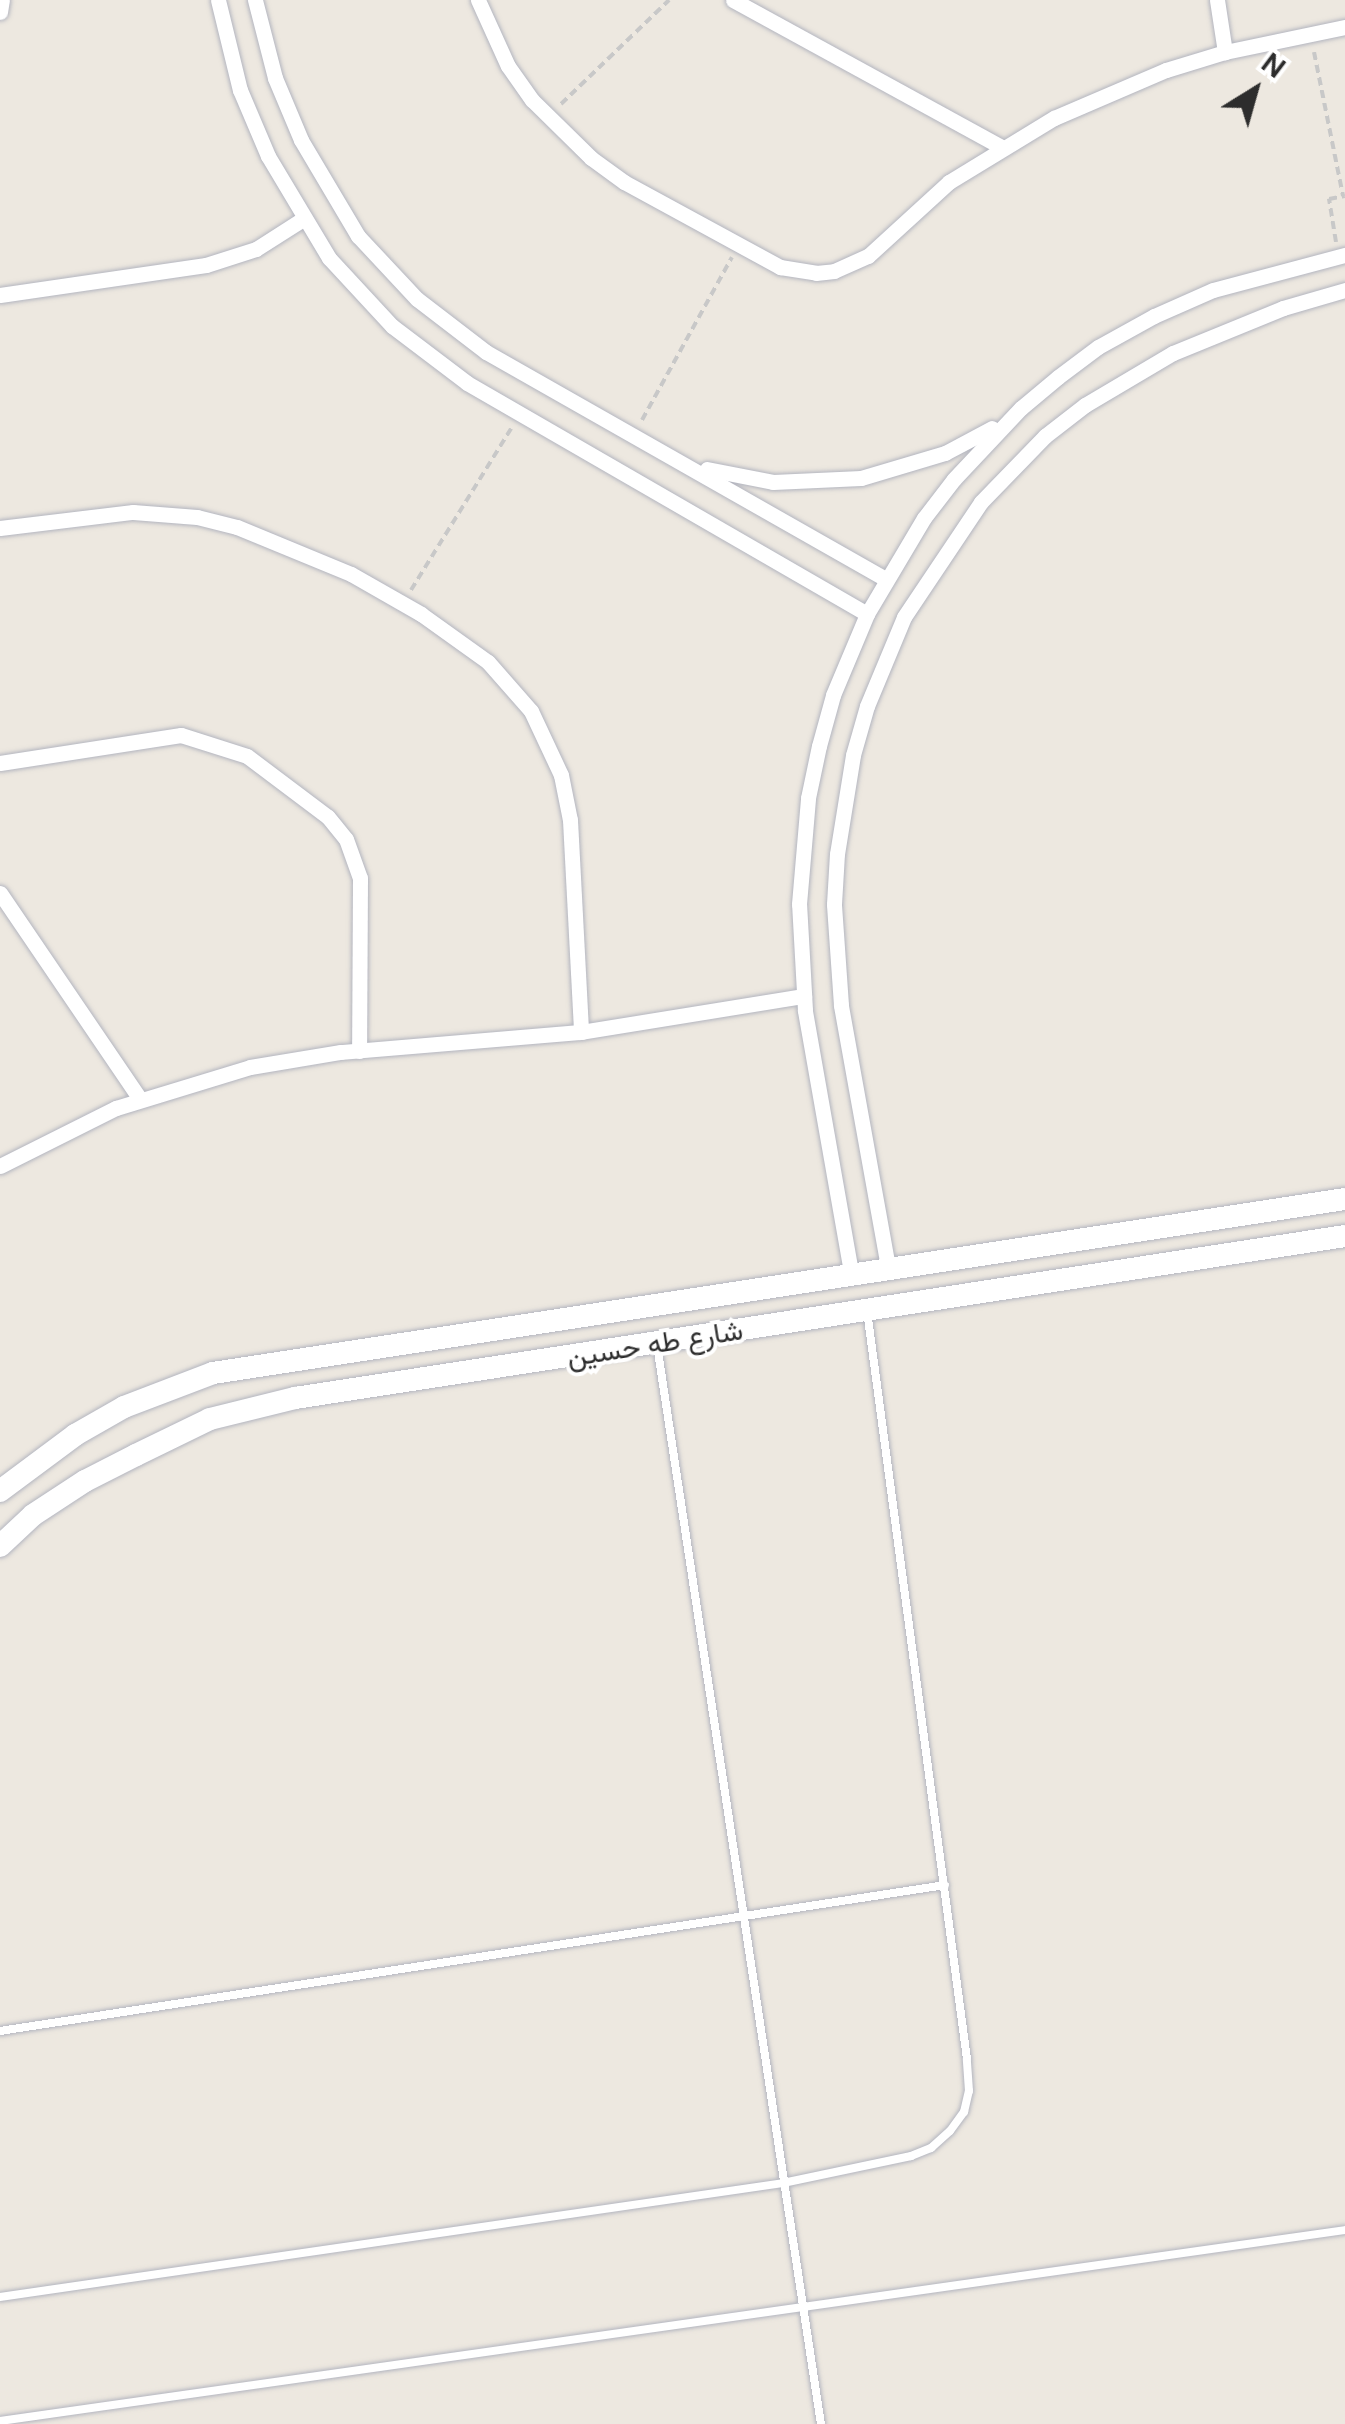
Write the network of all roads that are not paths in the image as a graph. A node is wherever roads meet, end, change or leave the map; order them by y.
1 (2, 0) edge
2 (218, 0) edge
3 (256, 0) edge
4 (478, 0) edge
5 (732, 0) edge
6 (1218, 0) edge
7 (0, 12) edge
8 (1345, 27) edge
9 (1225, 52) junction
10 (1000, 147) junction
11 (303, 218) junction
12 (1342, 256) edge
13 (1345, 290) edge
14 (0, 295) edge
15 (1020, 408) junction
16 (686, 464) junction
17 (0, 528) edge
18 (885, 579) junction
19 (867, 614) junction
20 (0, 762) edge
21 (0, 894) edge
22 (804, 996) junction
23 (581, 1032) junction
24 (360, 1051) junction
25 (140, 1099) junction
26 (0, 1166) edge
27 (1345, 1198) edge
28 (1345, 1236) edge
29 (888, 1267) junction
30 (856, 1271) junction
31 (867, 1310) junction
32 (656, 1345) junction
33 (0, 1490) edge
34 (0, 1546) edge
35 (945, 1885) junction
36 (743, 1916) junction
37 (0, 2031) edge
38 (783, 2183) junction
39 (1345, 2230) edge
40 (0, 2297) edge
41 (802, 2306) junction
42 (0, 2421) edge
43 (821, 2424) edge

1 - 7 street
2 - 11 street
3 - 16 street
4 - 10 street
5 - 10 street
6 - 9 street
8 - 9 street
9 - 10 street
11 - 14 street
11 - 19 street
12 - 15 street
13 - 29 street
15 - 16 street
15 - 18 street
16 - 18 street
17 - 23 street
18 - 19 street
19 - 22 street
20 - 24 street
21 - 25 street
22 - 23 street
22 - 30 street
23 - 24 street
24 - 25 street
25 - 26 street
27 - 29 main road, شارع طه حسين
28 - 31 main road, شارع طه حسين
29 - 30 main road, شارع طه حسين
30 - 31 main road
30 - 33 main road, شارع طه حسين
31 - 32 main road, شارع طه حسين
31 - 35 lane
32 - 34 main road, شارع طه حسين
32 - 36 lane
35 - 36 lane
35 - 38 lane
36 - 37 lane
36 - 38 lane
38 - 40 lane
38 - 41 lane
39 - 41 lane
41 - 42 lane
41 - 43 lane

